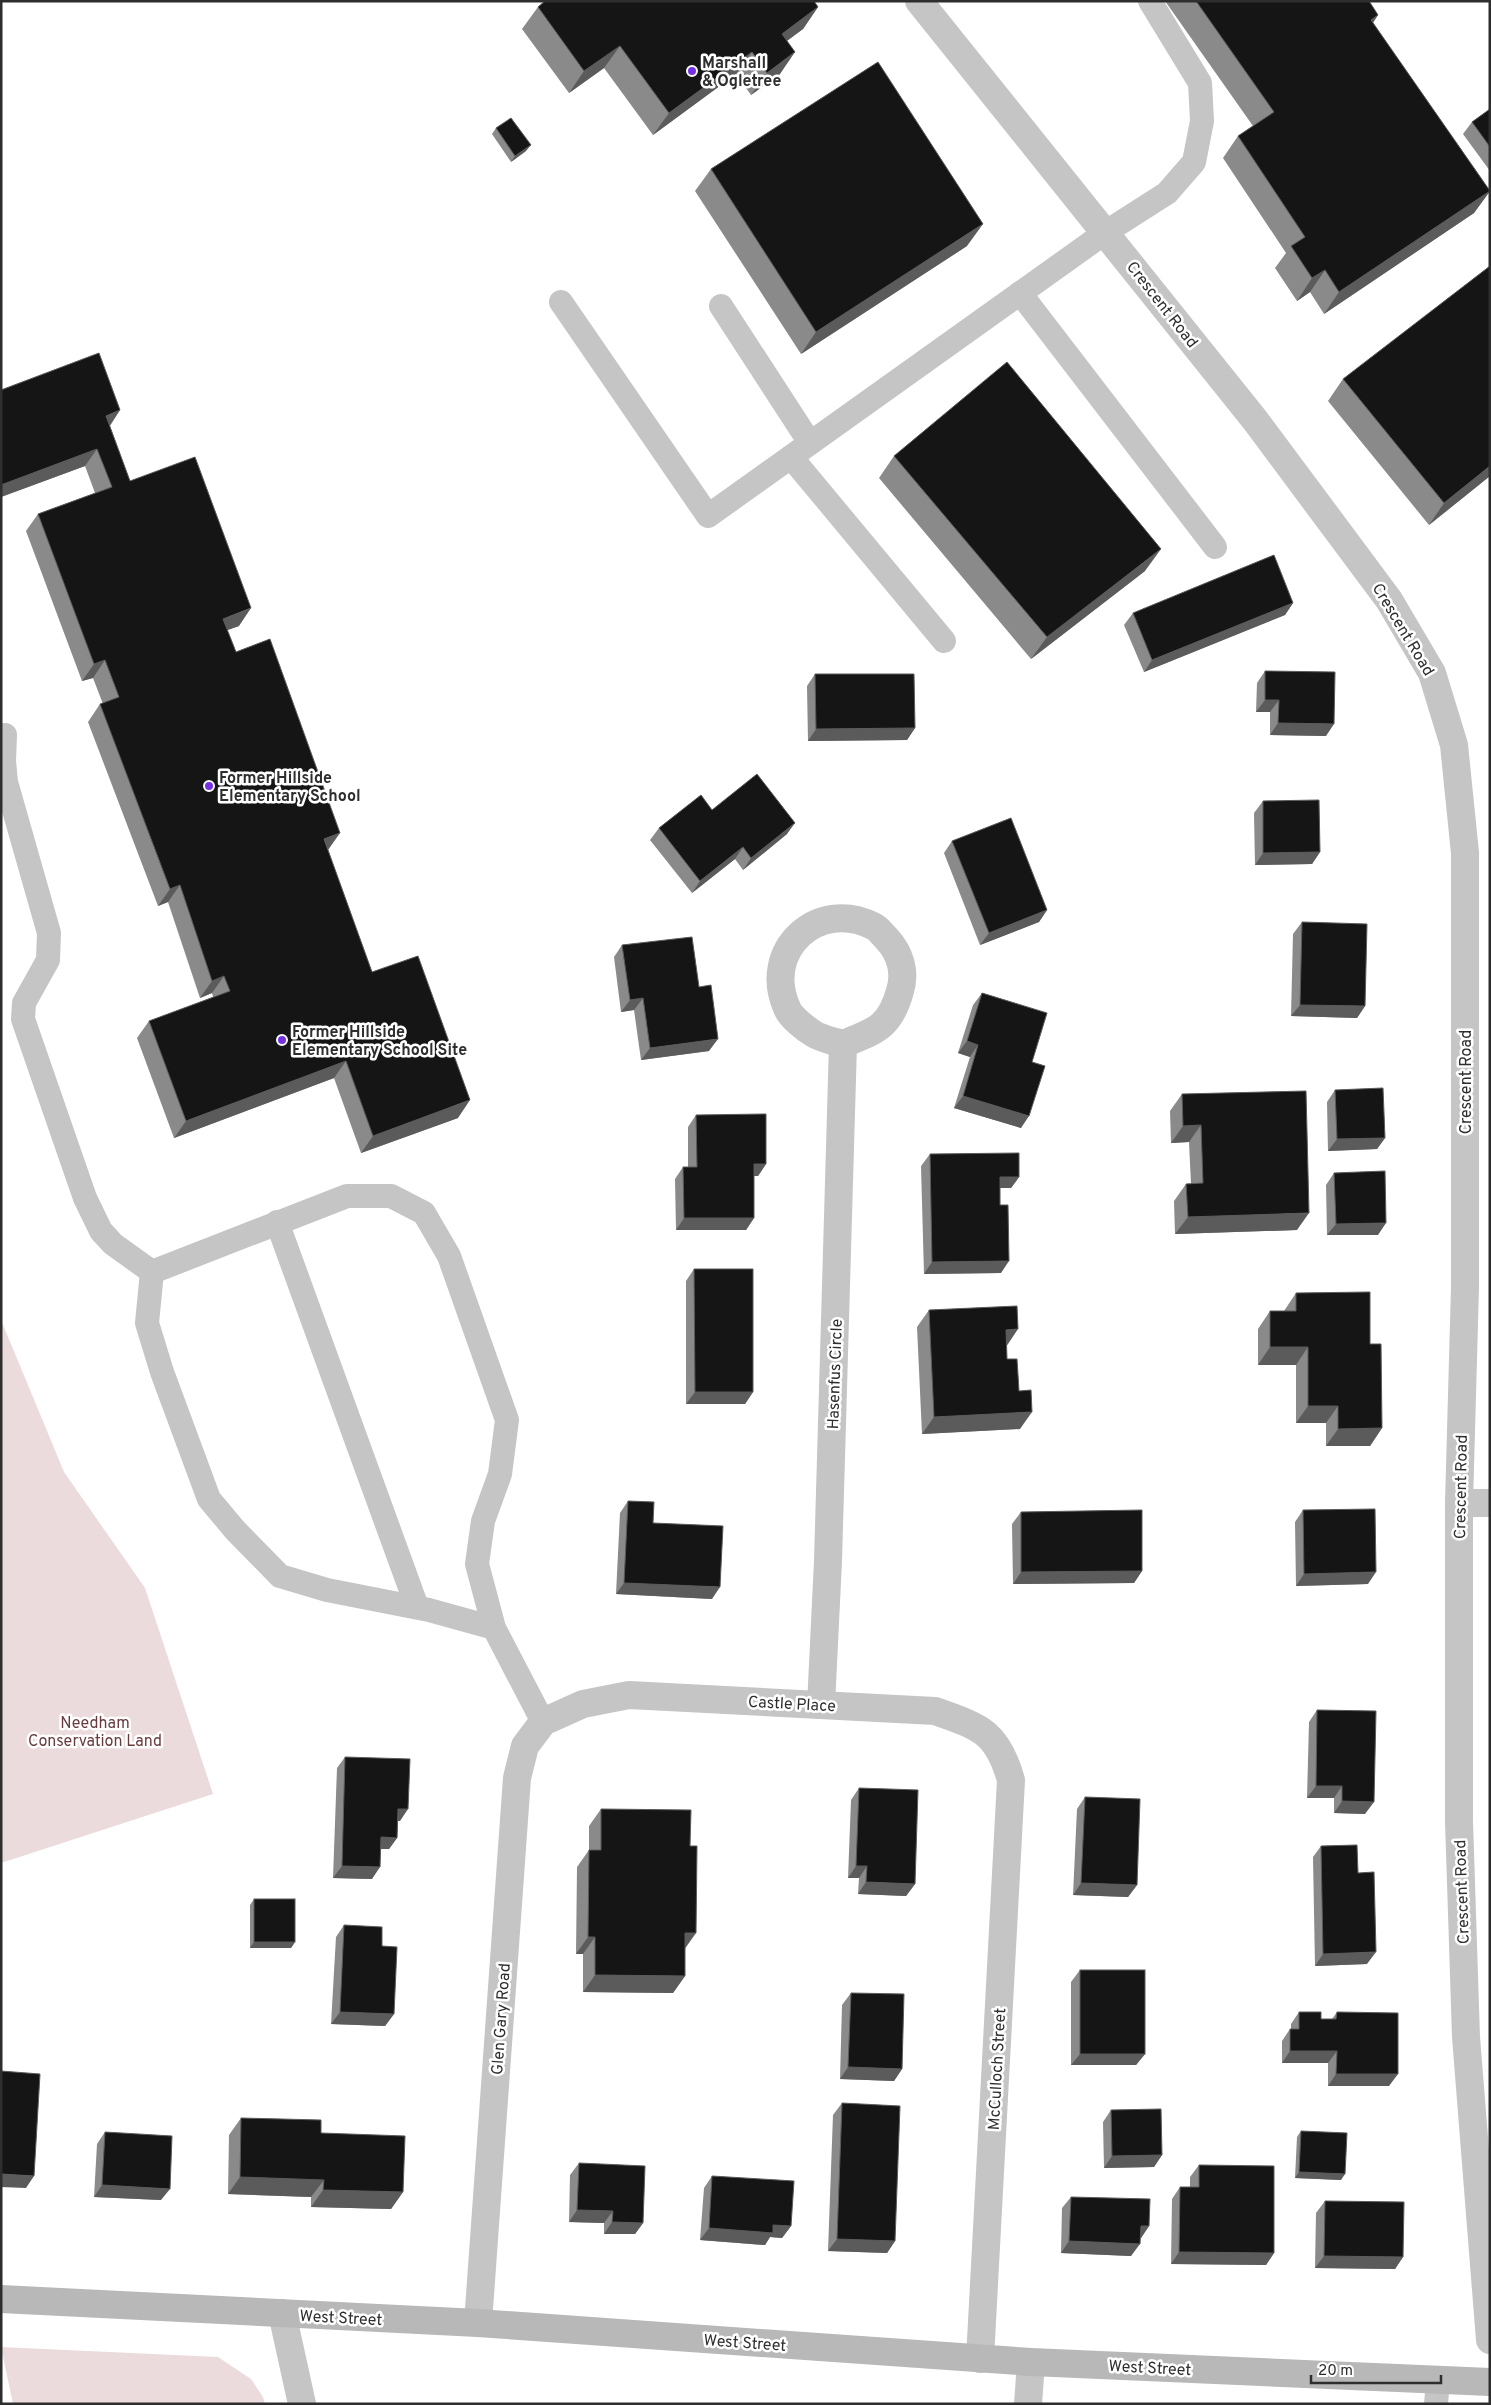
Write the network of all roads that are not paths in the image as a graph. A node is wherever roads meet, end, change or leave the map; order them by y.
1 (919, 1) edge
2 (1150, 1) edge
3 (1106, 232) junction
4 (1020, 293) junction
5 (561, 302) dead end
6 (721, 306) dead end
7 (810, 443) junction
8 (791, 457) junction
9 (1215, 547) dead end
10 (944, 641) dead end
11 (5, 736) dead end
12 (843, 1044) junction
13 (277, 1222) junction
14 (152, 1272) junction
15 (1459, 1503) junction
16 (1490, 1503) edge
17 (416, 1607) junction
18 (494, 1628) junction
19 (822, 1705) junction
20 (543, 1722) junction
21 (1011, 1780) joint
22 (1, 2299) edge
23 (282, 2313) junction
24 (478, 2323) junction
25 (1490, 2340) edge
26 (980, 2359) junction
27 (1031, 2362) junction
28 (1490, 2382) edge
29 (1437, 2392) edge
30 (302, 2404) edge
31 (1028, 2404) edge

1 - 3 street, Crescent Road
2 - 3 lane
3 - 4 lane
3 - 15 street, Crescent Road
4 - 7 lane
4 - 9 lane
5 - 8 lane
6 - 7 lane
7 - 8 lane
8 - 10 lane
11 - 14 lane
12 - 12 street
12 - 19 street, Hasenfus Circle
13 - 14 lane
13 - 17 lane
13 - 18 lane
14 - 17 lane
15 - 16 street
15 - 25 street, Crescent Road
17 - 18 lane
18 - 20 lane
19 - 20 street, Castle Place
19 - 21 street, Castle Place
20 - 24 street, Glen Gary Road
21 - 26 street, McCulloch Street
22 - 23 street, West Street
23 - 24 street, West Street
23 - 30 street
24 - 26 street, West Street
26 - 27 street, West Street
27 - 29 street, West Street
27 - 31 street
28 - 29 street, West Street

